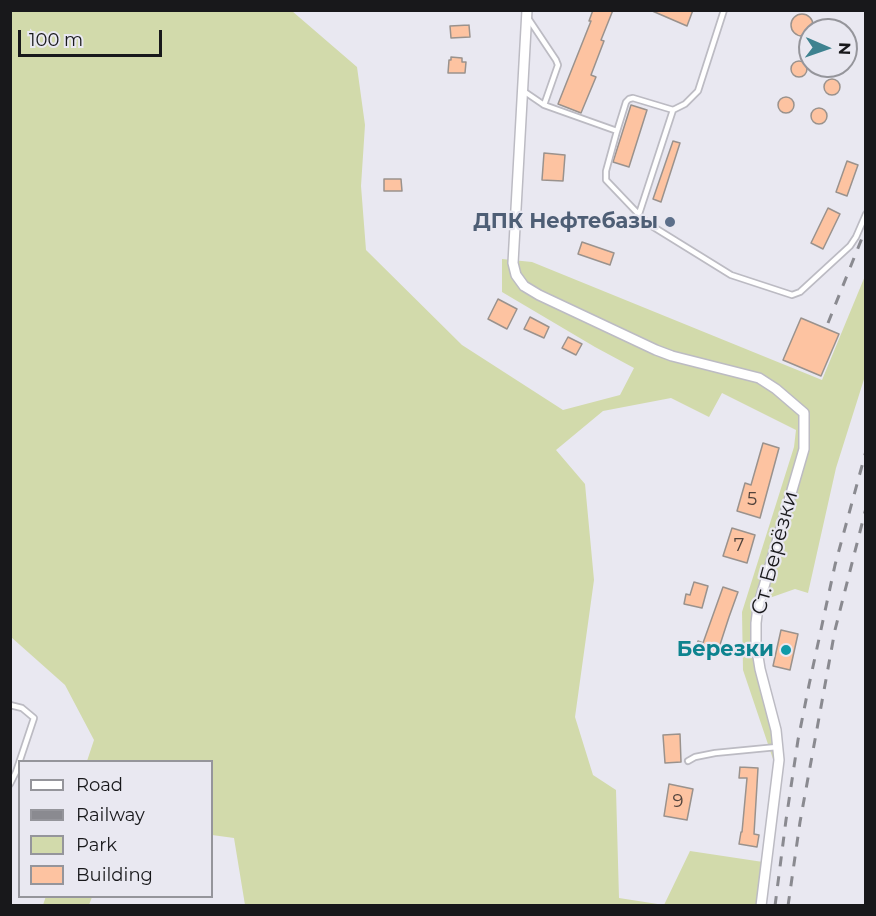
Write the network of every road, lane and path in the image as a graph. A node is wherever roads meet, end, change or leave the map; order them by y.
1 (724, 10) edge
2 (527, 13) edge
3 (522, 90) junction
4 (544, 105) junction
5 (673, 110) junction
6 (617, 131) junction
7 (639, 214) junction
8 (866, 214) edge
9 (10, 705) edge
10 (777, 747) junction
11 (20, 760) edge
12 (688, 761) dead end
13 (18, 766) edge
14 (10, 784) edge
15 (761, 906) edge

1 - 5 lane
2 - 3 street
2 - 4 lane
3 - 4 lane
3 - 10 street, Ст. Берёзки
4 - 6 lane
5 - 6 lane
5 - 7 lane
6 - 7 lane
7 - 8 lane
9 - 11 lane
10 - 12 lane
10 - 15 street, Ст. Берёзки
13 - 14 lane

